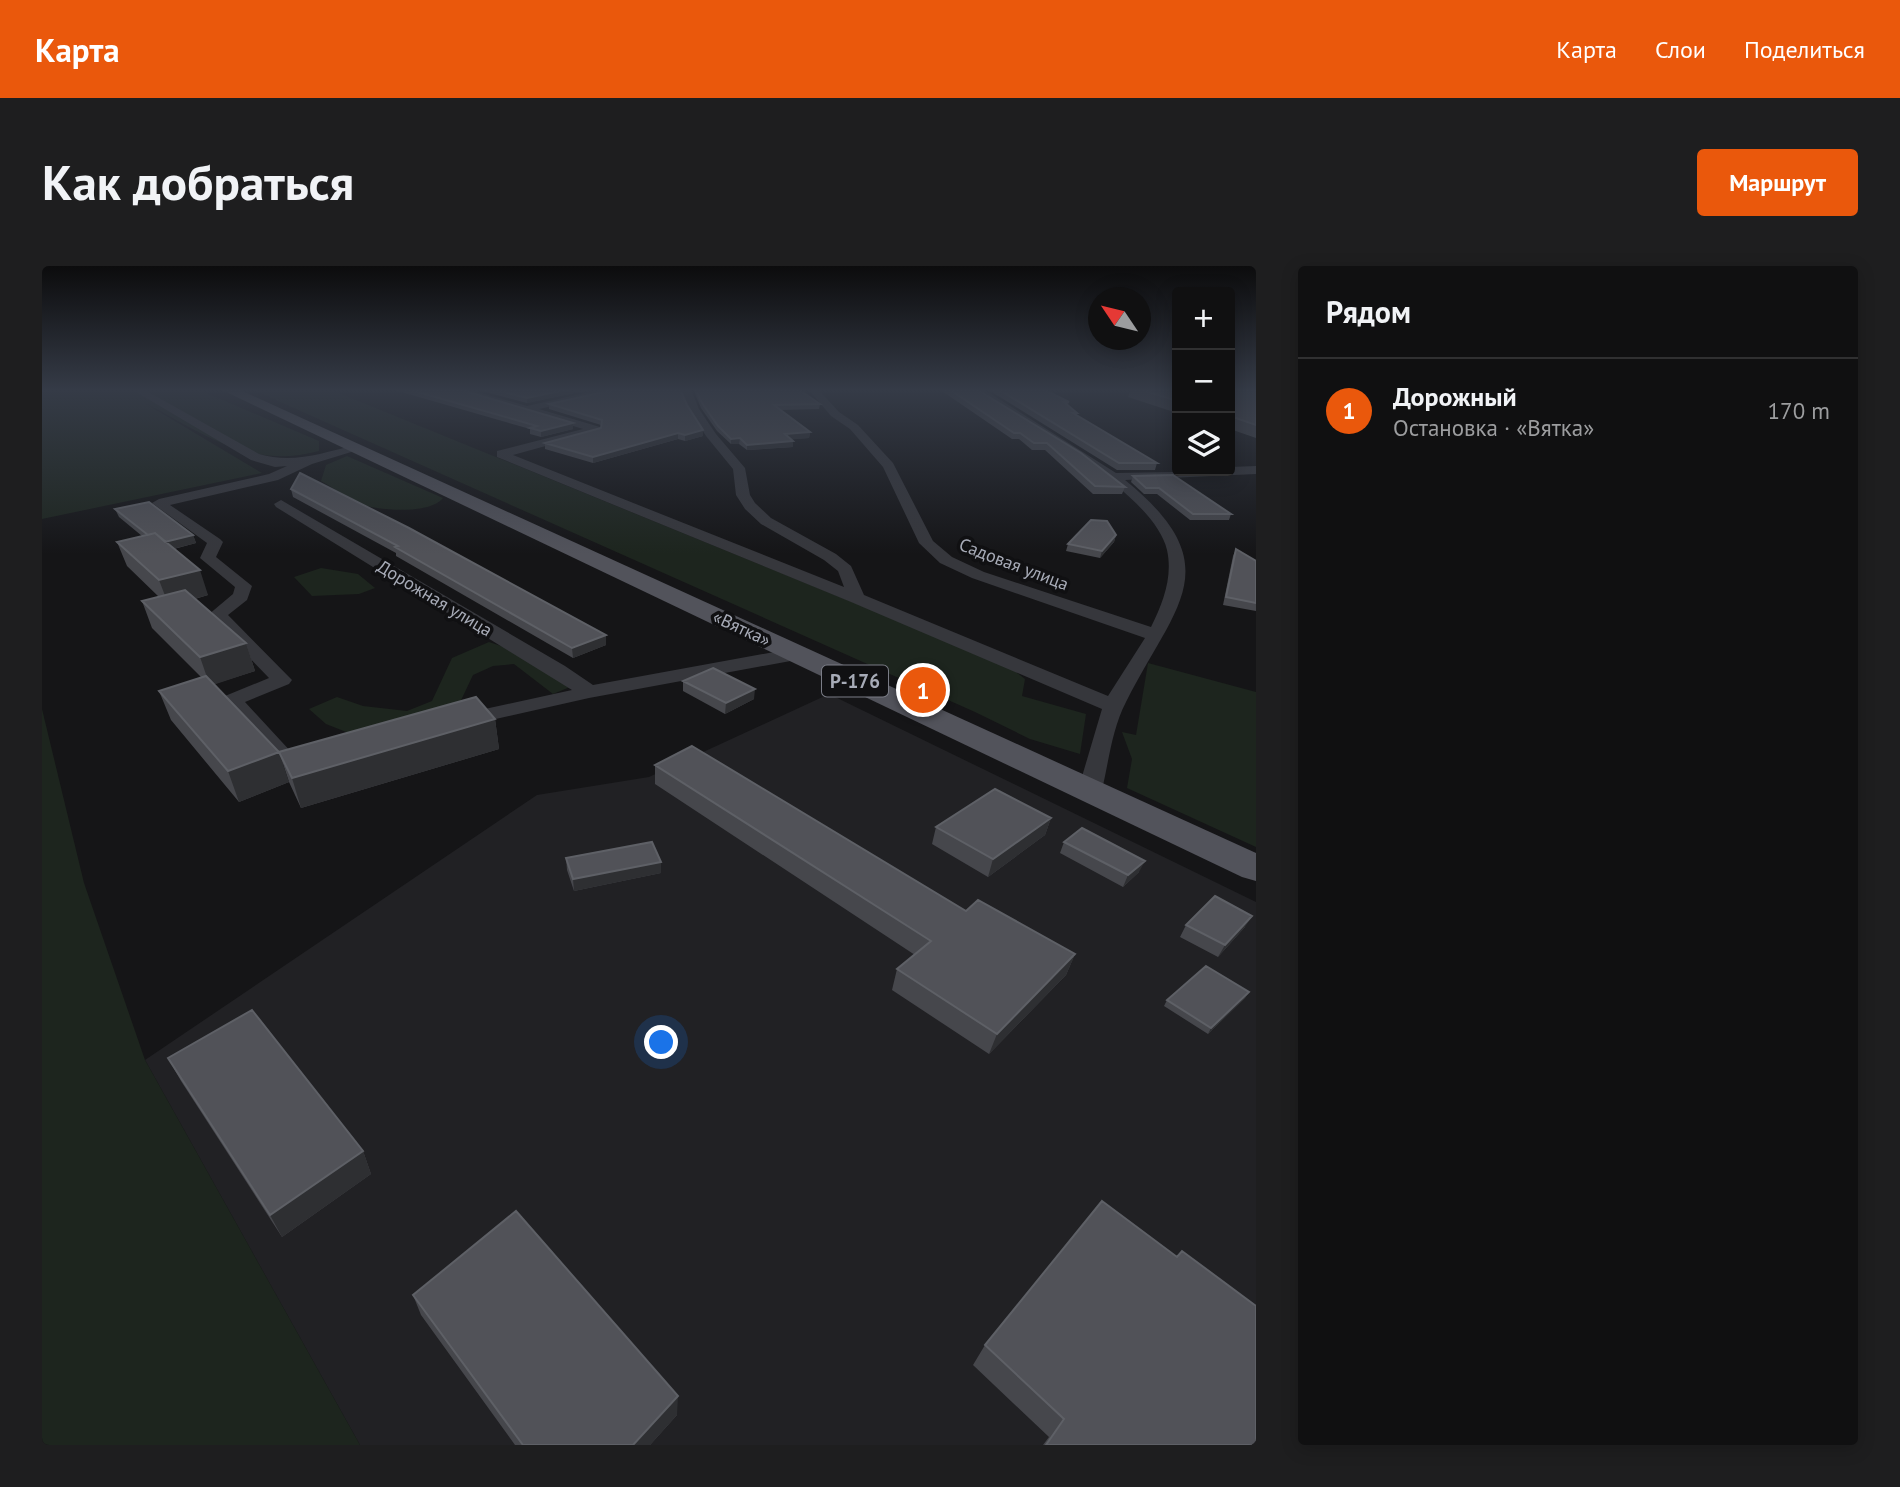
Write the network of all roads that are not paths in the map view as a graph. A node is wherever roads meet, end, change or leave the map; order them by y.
1 (232, 444) edge
2 (344, 444) edge
3 (538, 444) edge
4 (719, 444) edge
5 (869, 444) edge
6 (1061, 444) edge
7 (355, 449) junction
8 (308, 461) junction
9 (1256, 470) edge
10 (1112, 477) junction
11 (159, 503) joint
12 (281, 504) dead end
13 (857, 598) junction
14 (1156, 635) junction
15 (796, 654) junction
16 (589, 692) junction
17 (1113, 706) junction
18 (438, 727) edge
19 (308, 764) edge
20 (1090, 790) junction
21 (1256, 867) edge

1 - 8 street
2 - 7 main road, «Вятка» / Р-176
3 - 13 street
4 - 13 street
5 - 14 street, Садовая улица
6 - 10 street
7 - 8 street
7 - 15 main road, «Вятка» / Р-176
8 - 11 street
9 - 10 street
10 - 14 street
11 - 19 street
12 - 16 street, Дорожная улица
13 - 17 street
14 - 17 street
15 - 16 street
15 - 20 main road, «Вятка» / Р-176
16 - 18 street
17 - 20 street
20 - 21 main road, «Вятка» / Р-176

